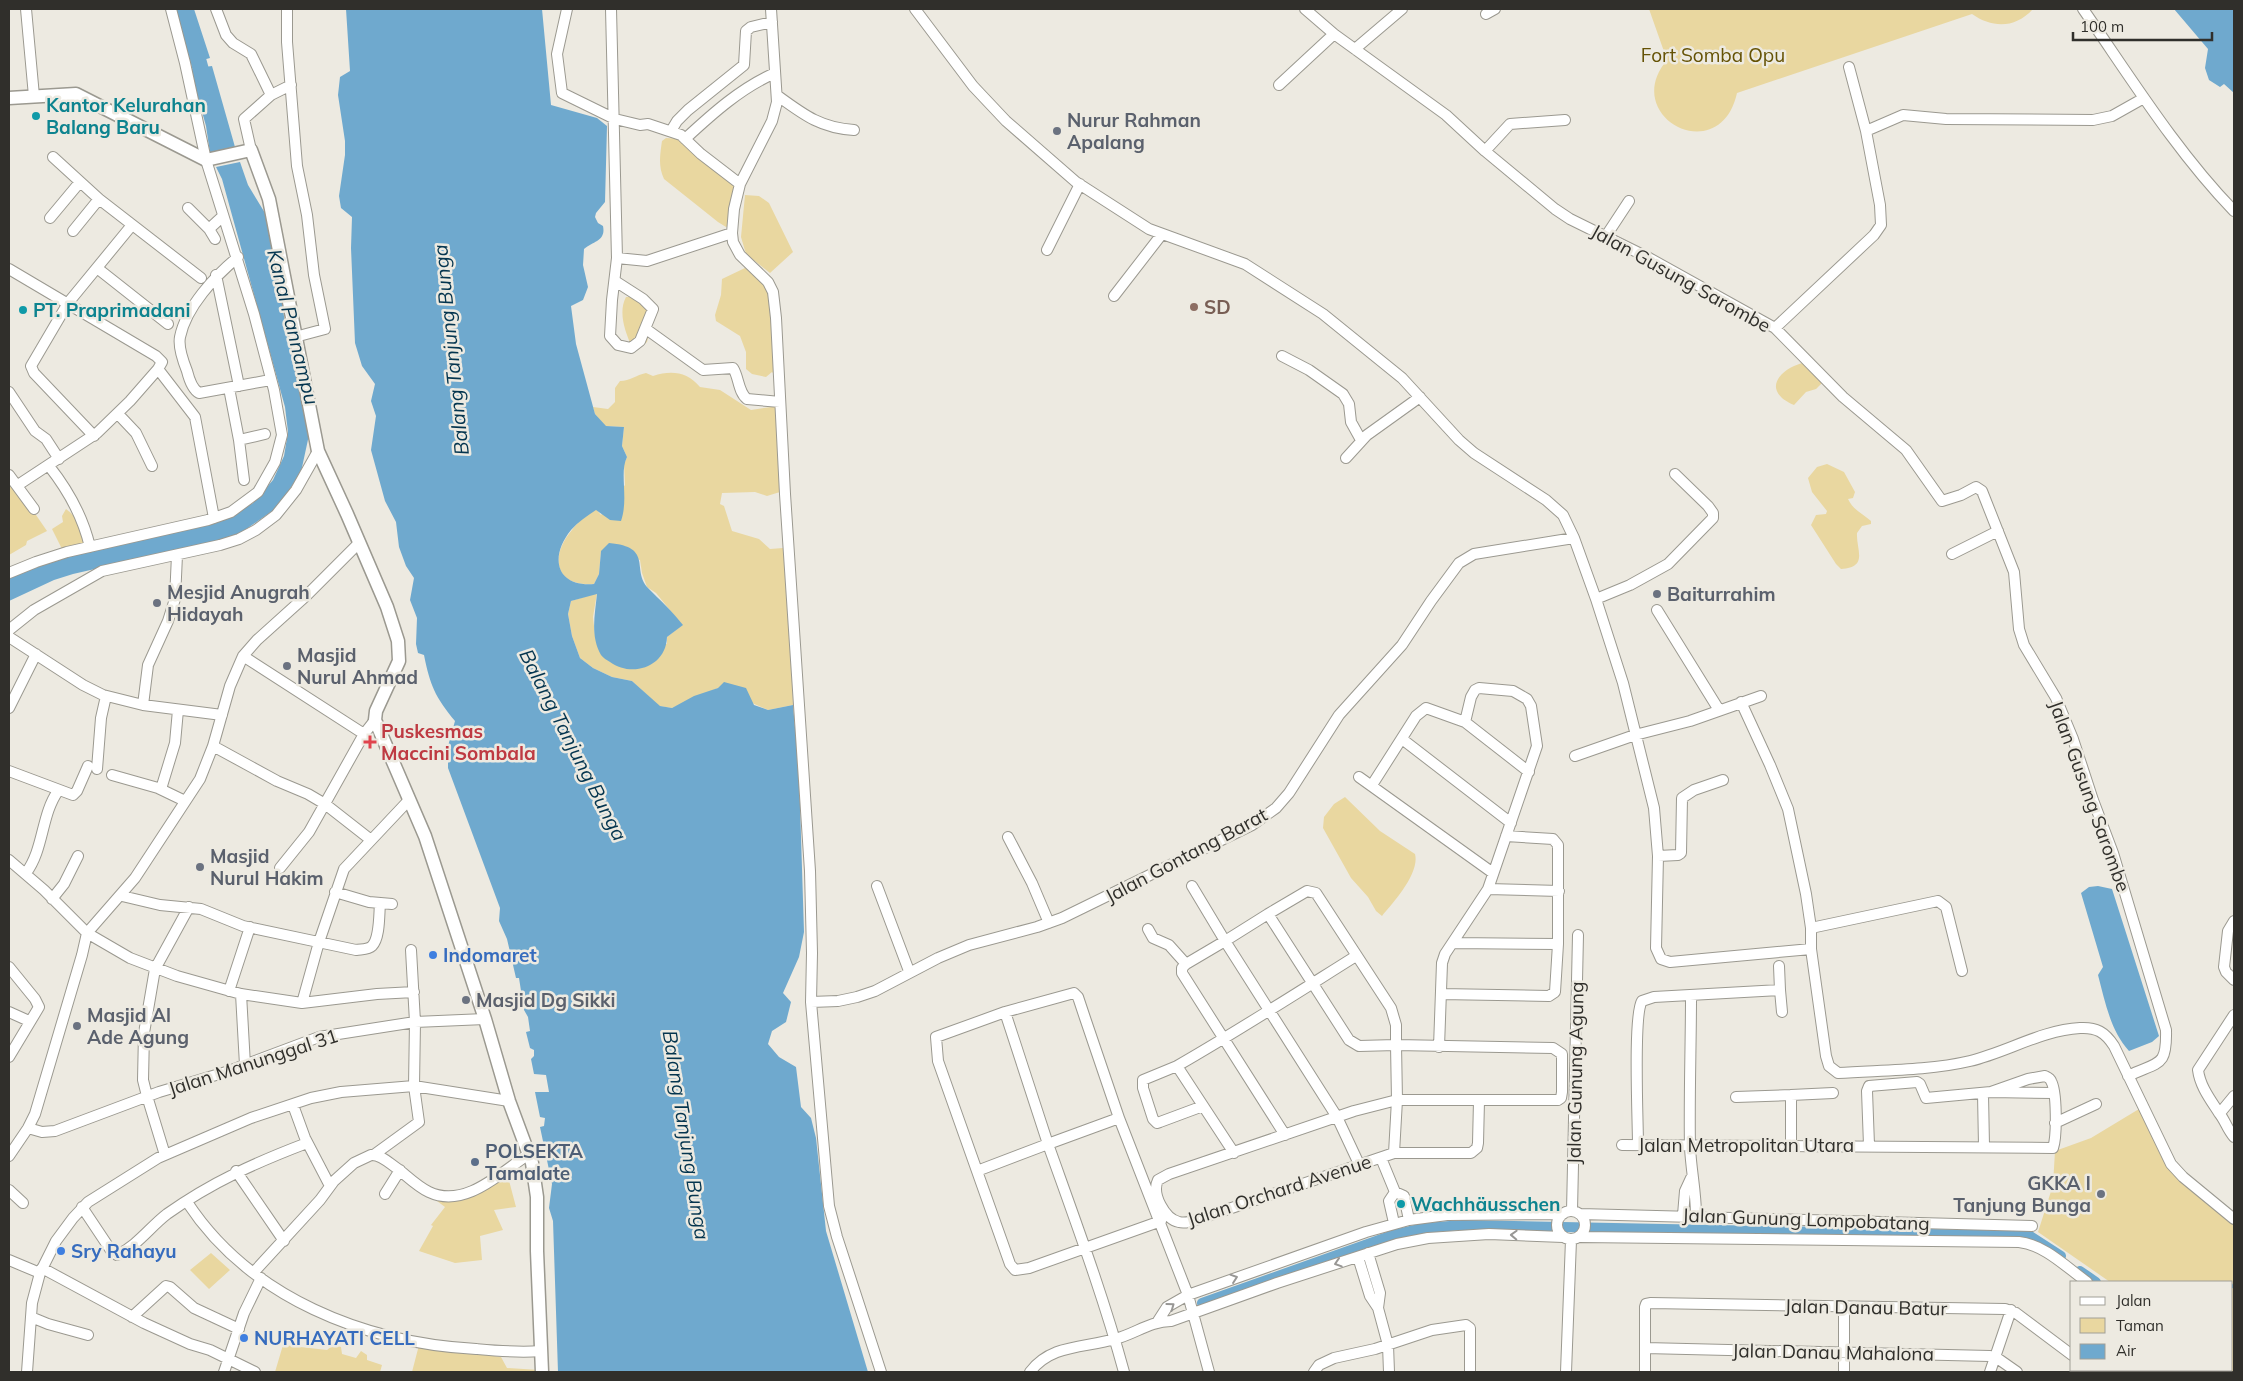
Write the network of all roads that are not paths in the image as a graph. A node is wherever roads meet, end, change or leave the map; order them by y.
1 (26, 9) edge
2 (171, 9) edge
3 (216, 9) edge
4 (287, 9) edge
5 (567, 9) edge
6 (611, 9) edge
7 (771, 9) edge
8 (915, 9) edge
9 (1305, 9) edge
10 (1402, 9) edge
11 (2084, 9) edge
12 (772, 22) junction
13 (1334, 34) junction
14 (1354, 49) junction
15 (1849, 67) dead end
16 (775, 73) junction
17 (1279, 84) dead end
18 (291, 85) junction
19 (271, 95) junction
20 (34, 96) junction
21 (778, 96) junction
22 (9, 98) edge
23 (2144, 98) junction
24 (615, 119) junction
25 (1565, 120) dead end
26 (854, 130) dead end
27 (671, 131) junction
28 (1866, 131) junction
29 (685, 139) junction
30 (1485, 151) junction
31 (246, 152) junction
32 (53, 157) dead end
33 (207, 160) junction
34 (80, 182) junction
35 (740, 184) junction
36 (1080, 184) junction
37 (100, 200) junction
38 (1629, 201) dead end
39 (188, 208) dead end
40 (2234, 211) edge
41 (224, 216) junction
42 (50, 218) dead end
43 (132, 225) junction
44 (209, 229) junction
45 (73, 231) dead end
46 (732, 233) junction
47 (1162, 234) junction
48 (1606, 236) junction
49 (215, 239) dead end
50 (1047, 250) dead end
51 (238, 256) junction
52 (617, 258) junction
53 (97, 268) junction
54 (9, 269) edge
55 (216, 275) junction
56 (201, 278) dead end
57 (615, 281) junction
58 (1114, 296) dead end
59 (68, 303) junction
60 (168, 324) dead end
61 (1775, 328) junction
62 (646, 329) junction
63 (295, 337) junction
64 (1282, 356) dead end
65 (158, 369) junction
66 (265, 381) dead end
67 (234, 387) junction
68 (9, 392) edge
69 (1420, 397) junction
70 (780, 402) junction
71 (118, 414) junction
72 (265, 434) dead end
73 (94, 436) junction
74 (239, 440) junction
75 (1361, 440) junction
76 (318, 451) junction
77 (1346, 458) dead end
78 (59, 459) junction
79 (49, 466) junction
80 (152, 466) dead end
81 (1675, 474) dead end
82 (9, 475) edge
83 (244, 480) dead end
84 (18, 485) junction
85 (34, 509) dead end
86 (214, 518) junction
87 (1998, 531) junction
88 (1574, 538) junction
89 (358, 543) junction
90 (90, 546) junction
91 (1952, 554) dead end
92 (177, 555) junction
93 (9, 573) edge
94 (1596, 599) junction
95 (1657, 610) dead end
96 (9, 630) edge
97 (9, 637) edge
98 (36, 654) junction
99 (243, 656) junction
100 (106, 696) junction
101 (1761, 696) dead end
102 (1741, 702) junction
103 (142, 705) junction
104 (9, 708) edge
105 (178, 710) junction
106 (1719, 710) junction
107 (222, 715) junction
108 (375, 720) junction
109 (1465, 722) junction
110 (364, 734) junction
111 (1636, 735) junction
112 (1402, 739) junction
113 (213, 746) junction
114 (1575, 756) dead end
115 (9, 772) edge
116 (1529, 772) junction
117 (112, 775) dead end
118 (1359, 777) dead end
119 (1723, 780) dead end
120 (1372, 785) junction
121 (161, 789) junction
122 (58, 790) junction
123 (409, 800) junction
124 (186, 801) junction
125 (325, 804) junction
126 (1511, 823) junction
127 (1506, 836) junction
128 (1008, 837) dead end
129 (371, 840) junction
130 (78, 856) dead end
131 (1658, 856) junction
132 (9, 860) edge
133 (280, 868) dead end
134 (26, 873) junction
135 (1494, 873) junction
136 (877, 886) dead end
137 (1192, 886) dead end
138 (1488, 889) junction
139 (1559, 891) junction
140 (335, 892) junction
141 (122, 896) junction
142 (52, 898) junction
143 (380, 903) junction
144 (392, 904) dead end
145 (189, 907) junction
146 (1268, 914) junction
147 (2234, 921) edge
148 (1049, 923) junction
149 (250, 927) junction
150 (1811, 928) junction
151 (1148, 929) dead end
152 (87, 933) junction
153 (1578, 935) dead end
154 (1225, 941) junction
155 (319, 942) junction
156 (1453, 943) junction
157 (1558, 944) junction
158 (1811, 949) junction
159 (411, 950) dead end
160 (1356, 956) junction
161 (1186, 964) junction
162 (1779, 966) dead end
163 (9, 967) edge
164 (155, 968) junction
165 (909, 971) junction
166 (1962, 971) dead end
167 (2234, 980) edge
168 (1312, 984) junction
169 (1780, 990) junction
170 (230, 991) junction
171 (414, 992) junction
172 (241, 994) junction
173 (1441, 994) junction
174 (1691, 996) junction
175 (811, 1002) junction
176 (302, 1003) junction
177 (1268, 1010) junction
178 (9, 1012) edge
179 (1005, 1012) junction
180 (1782, 1012) dead end
181 (2234, 1015) edge
182 (485, 1018) junction
183 (29, 1021) junction
184 (416, 1022) junction
185 (1223, 1040) junction
186 (1396, 1045) junction
187 (1439, 1047) junction
188 (9, 1057) edge
189 (244, 1065) junction
190 (1178, 1066) junction
191 (2128, 1076) junction
192 (414, 1086) junction
193 (2053, 1092) junction
194 (1833, 1093) dead end
195 (1987, 1093) junction
196 (1791, 1095) junction
197 (146, 1096) junction
198 (2234, 1096) edge
199 (1736, 1097) dead end
200 (1397, 1100) junction
201 (509, 1101) junction
202 (1479, 1101) junction
203 (2096, 1104) dead end
204 (293, 1105) junction
205 (1203, 1106) junction
206 (2220, 1113) junction
207 (1337, 1117) junction
208 (1119, 1118) junction
209 (2055, 1122) junction
210 (28, 1128) junction
211 (1285, 1135) junction
212 (2234, 1136) edge
213 (307, 1143) junction
214 (1048, 1144) junction
215 (1622, 1145) dead end
216 (1638, 1145) junction
217 (1869, 1145) junction
218 (1690, 1146) junction
219 (1792, 1146) junction
220 (1984, 1146) junction
221 (1234, 1152) junction
222 (1394, 1153) junction
223 (375, 1154) junction
224 (529, 1154) junction
225 (165, 1155) junction
226 (9, 1156) edge
227 (1380, 1158) junction
228 (1359, 1164) junction
229 (400, 1170) junction
230 (236, 1171) junction
231 (977, 1171) junction
232 (1691, 1178) junction
233 (330, 1186) junction
234 (9, 1190) edge
235 (1395, 1192) junction
236 (385, 1194) dead end
237 (187, 1202) junction
238 (23, 1203) dead end
239 (82, 1207) junction
240 (1572, 1214) junction
241 (1683, 1215) junction
242 (1696, 1215) junction
243 (2234, 1219) edge
244 (1409, 1220) junction
245 (1161, 1221) junction
246 (1394, 1223) junction
247 (2032, 1226) dead end
248 (1571, 1236) junction
249 (284, 1241) junction
250 (1085, 1249) junction
251 (1363, 1255) junction
252 (9, 1260) edge
253 (41, 1271) junction
254 (258, 1275) junction
255 (2086, 1281) edge
256 (1188, 1295) junction
257 (1844, 1306) junction
258 (2011, 1310) junction
259 (1192, 1312) junction
260 (31, 1317) junction
261 (132, 1317) junction
262 (1158, 1321) junction
263 (239, 1329) junction
264 (88, 1335) dead end
265 (1116, 1339) junction
266 (1388, 1345) junction
267 (1645, 1348) junction
268 (540, 1351) junction
269 (1844, 1352) junction
270 (2070, 1354) edge
271 (1996, 1357) junction
272 (229, 1358) junction
273 (27, 1372) edge
274 (224, 1372) edge
275 (255, 1372) edge
276 (542, 1372) edge
277 (882, 1372) edge
278 (1030, 1372) edge
279 (1124, 1372) edge
280 (1209, 1372) edge
281 (1314, 1372) edge
282 (1388, 1372) edge
283 (1470, 1372) edge
284 (1566, 1372) edge
285 (1645, 1372) edge
286 (1844, 1372) edge
287 (1990, 1372) edge
288 (2017, 1372) edge

1 - 20 street
2 - 33 street
3 - 19 street
4 - 18 street
5 - 24 street
6 - 24 street
7 - 12 street
8 - 36 street
9 - 13 street, Jalan Gusung Sarombe
10 - 14 street
11 - 23 street
12 - 16 street
12 - 27 street
13 - 14 street, Jalan Gusung Sarombe
13 - 17 street
14 - 30 street, Jalan Gusung Sarombe
15 - 28 street
16 - 21 street
16 - 29 street
18 - 19 street
18 - 63 street
19 - 31 street
20 - 22 street
20 - 33 street
21 - 26 street
21 - 35 street
23 - 28 street
23 - 40 street
24 - 27 street
24 - 52 street
25 - 30 street
27 - 29 street
28 - 61 street
29 - 35 street
30 - 48 street, Jalan Gusung Sarombe
31 - 33 street
31 - 63 street
32 - 34 street
33 - 41 street
34 - 37 street
34 - 42 street
35 - 46 street
36 - 47 street
36 - 50 street
37 - 43 street
37 - 45 street
38 - 48 street
39 - 44 street
41 - 44 street
41 - 51 street
43 - 53 street
43 - 56 street
44 - 49 street
46 - 52 street
46 - 70 street
47 - 58 street
47 - 69 street
48 - 61 street, Jalan Gusung Sarombe
51 - 55 street
51 - 86 street
52 - 57 street
53 - 59 street
53 - 60 street
54 - 59 street
55 - 67 street
55 - 67 street
57 - 62 street
57 - 62 street
59 - 65 street
59 - 73 street
61 - 87 street, Jalan Gusung Sarombe
62 - 70 street
63 - 76 street
64 - 75 street
65 - 71 street
65 - 86 street
66 - 67 street
67 - 74 street
68 - 78 street
69 - 75 street
69 - 88 street
70 - 175 street
71 - 73 street
71 - 80 street
72 - 74 street
73 - 78 street
74 - 83 street
75 - 77 street
76 - 89 street
76 - 92 street
78 - 79 street
79 - 84 street
79 - 90 street
81 - 94 street
82 - 84 street
84 - 85 street
86 - 90 street
87 - 91 street
87 - 191 street, Jalan Gusung Sarombe
88 - 94 street
88 - 148 street, Jalan Gontang Barat
89 - 99 street
89 - 108 street
90 - 93 street
92 - 96 street
92 - 103 street
94 - 111 street
95 - 106 street
97 - 98 street
98 - 100 street
98 - 104 street
99 - 107 street
99 - 110 street
100 - 103 street
100 - 122 street
101 - 102 street
102 - 106 street
102 - 150 street
103 - 105 street
105 - 107 street
105 - 121 street
106 - 111 street
107 - 113 street
108 - 110 street
108 - 123 street
109 - 112 street
109 - 116 street
109 - 116 street
110 - 125 street
111 - 114 street
111 - 131 street
112 - 120 street
112 - 126 street
113 - 124 street
113 - 125 street
115 - 122 street
116 - 126 street
117 - 121 street
118 - 120 street
119 - 131 street
120 - 135 street
121 - 124 street
122 - 134 street
123 - 129 street
123 - 182 street
124 - 141 street
125 - 129 street
125 - 133 street
126 - 127 street
127 - 135 street
127 - 139 street
128 - 148 street
129 - 140 street
130 - 142 street
131 - 158 street
132 - 134 street
134 - 142 street
135 - 138 street
136 - 165 street
137 - 154 street
138 - 139 street
138 - 156 street
139 - 157 street
140 - 143 street
140 - 155 street
141 - 145 street
141 - 152 street
142 - 152 street
143 - 144 street
143 - 155 street
145 - 149 street
145 - 164 street
146 - 154 street
146 - 160 street
146 - 168 street
147 - 167 street
148 - 165 street, Jalan Gontang Barat
149 - 155 street
149 - 170 street
150 - 158 street
150 - 166 street
151 - 161 street
152 - 164 street
152 - 210 street
153 - 240 street, Jalan Gunung Agung
154 - 161 street
154 - 177 street
155 - 176 street
156 - 157 street
156 - 173 street
157 - 173 street
158 - 191 street
159 - 171 street
160 - 168 street
160 - 186 street
161 - 185 street
162 - 169 street
163 - 183 street
164 - 170 street
164 - 197 street
165 - 175 street, Jalan Gontang Barat
168 - 177 street
168 - 186 street
169 - 174 street
169 - 180 street
170 - 172 street
171 - 176 street
171 - 184 street
172 - 176 street
172 - 189 street
173 - 187 street
174 - 216 street
174 - 218 street
175 - 277 street
177 - 185 street
177 - 207 street
178 - 183 street
179 - 208 street
179 - 214 street
179 - 231 street
181 - 206 street
182 - 184 street, Jalan Manunggal 31
182 - 201 street
183 - 188 street
184 - 189 street, Jalan Manunggal 31
184 - 192 street
185 - 190 street
185 - 211 street
186 - 187 street
186 - 200 street
187 - 202 street, Jalan Orchard Avenue
189 - 197 street, Jalan Manunggal 31
190 - 205 street
190 - 205 street
191 - 243 street
192 - 201 street
192 - 204 street
192 - 223 street
193 - 195 street
193 - 195 street
193 - 209 street
194 - 196 street
195 - 217 street
195 - 220 street
196 - 199 street
196 - 219 street
197 - 210 street, Jalan Manunggal 31
197 - 225 street
198 - 206 street
200 - 202 street, Jalan Orchard Avenue
200 - 207 street, Jalan Orchard Avenue
200 - 222 street
201 - 224 street
202 - 222 street, Jalan Orchard Avenue
203 - 209 street
204 - 213 street
204 - 225 street
205 - 221 street
206 - 212 street
207 - 211 street, Jalan Orchard Avenue
207 - 228 street
208 - 214 street
208 - 245 street
209 - 220 street, Jalan Metropolitan Utara
210 - 226 street
211 - 221 street, Jalan Orchard Avenue
213 - 230 street
213 - 233 street
214 - 231 street
214 - 250 street
215 - 216 street, Jalan Metropolitan Utara
216 - 218 street, Jalan Metropolitan Utara
217 - 219 street, Jalan Metropolitan Utara
217 - 220 street, Jalan Metropolitan Utara
218 - 219 street, Jalan Metropolitan Utara
218 - 232 street
221 - 228 street, Jalan Orchard Avenue
222 - 227 street, Jalan Orchard Avenue
223 - 229 street
223 - 233 street
224 - 229 street
224 - 268 street
225 - 239 street
227 - 228 street, Jalan Orchard Avenue
227 - 235 street
229 - 236 street
230 - 237 street
230 - 249 street
231 - 250 street
232 - 241 street
232 - 242 street
233 - 249 street
234 - 238 street
235 - 244 street
235 - 246 street
237 - 239 street
237 - 254 street
239 - 253 street
240 - 241 street, Jalan Gunung Lompobatang
240 - 244 street, Jalan Gunung Lompobatang
240 - 248 street
240 - 248 street
241 - 242 street, Jalan Gunung Lompobatang
242 - 247 street, Jalan Gunung Lompobatang
244 - 246 street, Jalan Gunung Lompobatang
245 - 250 street
245 - 256 street
256 -> 246 street, Jalan Gunung Lompobatang
248 -> 251 street
248 - 255 street
248 - 284 street
249 - 254 street
250 - 265 street
251 -> 259 street
251 - 266 street
252 - 253 street
253 - 260 street
253 - 261 street
254 - 263 street
254 - 268 street
256 - 259 street
262 -> 256 street, Jalan Gunung Lompobatang
257 - 258 street, Jalan Danau Batur
257 - 267 street, Jalan Danau Batur
257 - 269 street
258 - 270 street
258 - 271 street
259 - 262 street
259 - 280 street
260 - 264 street
260 - 273 street
261 - 263 street
261 - 272 street
262 - 265 street
263 - 272 street
265 - 278 street
265 - 279 street
266 - 281 street
266 - 282 street
266 - 283 street
267 - 269 street, Jalan Danau Mahalona
267 - 285 street
268 - 276 street
269 - 271 street, Jalan Danau Mahalona
269 - 286 street
271 - 287 street
271 - 288 street
272 - 274 street
272 - 275 street

